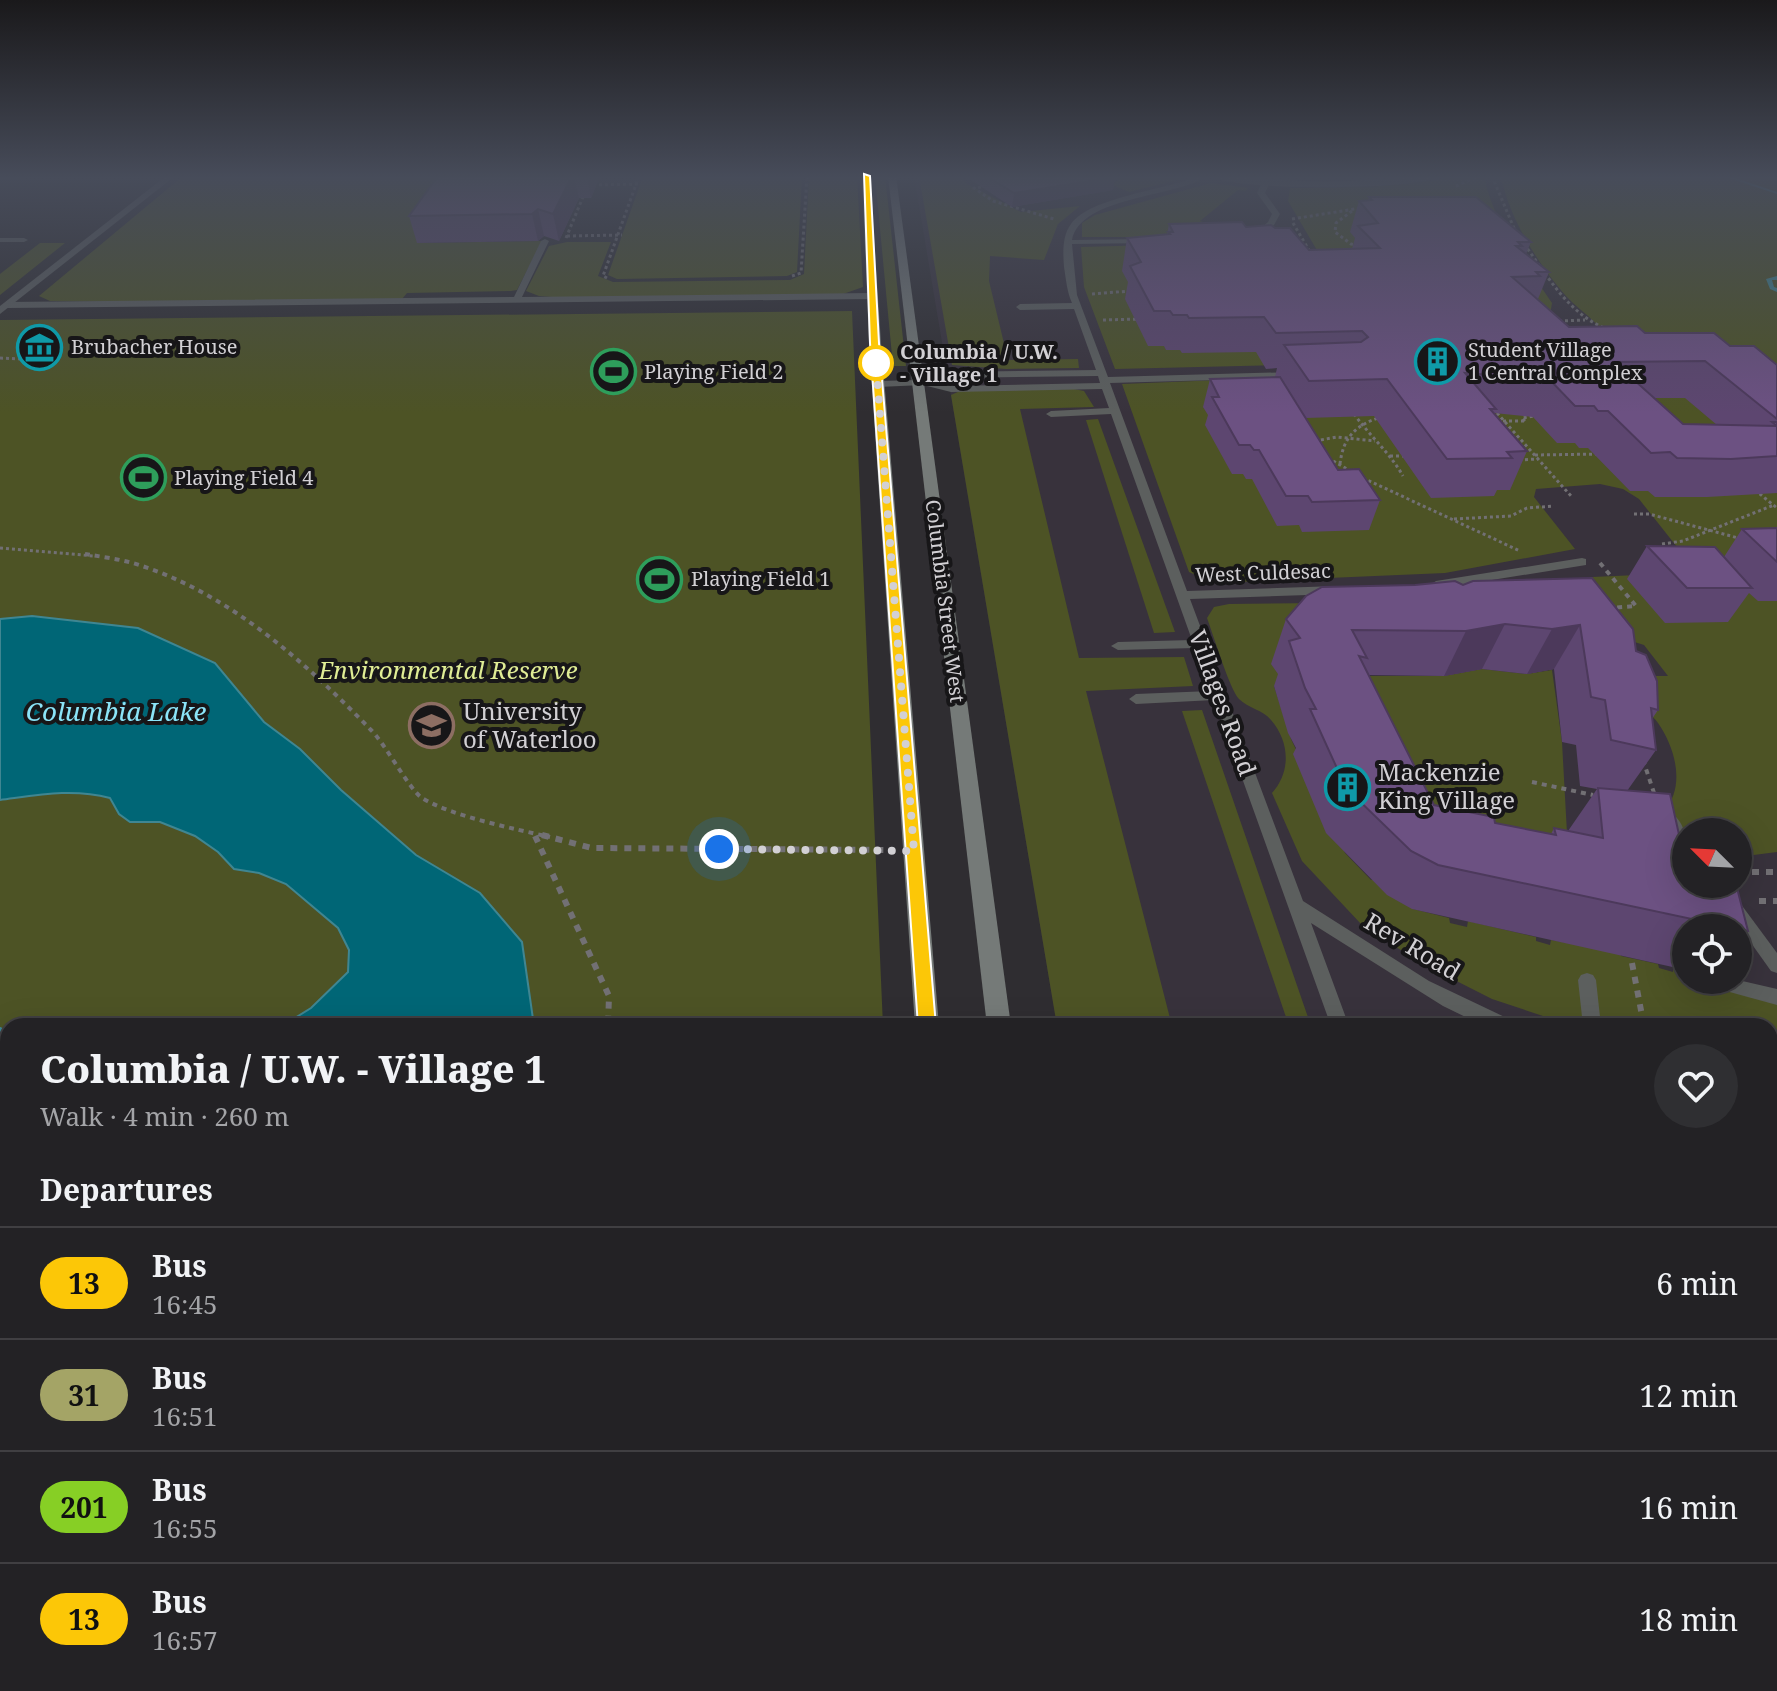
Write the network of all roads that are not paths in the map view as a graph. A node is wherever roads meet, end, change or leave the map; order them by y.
1 (71, 255) edge
2 (538, 255) edge
3 (870, 255) edge
4 (902, 255) edge
5 (1071, 255) edge
6 (872, 296) junction
7 (517, 299) junction
8 (1020, 307) dead end
9 (1077, 307) junction
10 (2, 309) edge
11 (1307, 374) edge
12 (1104, 380) junction
13 (918, 383) junction
14 (878, 384) junction
15 (1116, 411) junction
16 (1051, 414) dead end
17 (1582, 562) dead end
18 (1425, 587) edge
19 (1358, 589) edge
20 (1183, 595) junction
21 (1201, 644) junction
22 (1118, 646) dead end
23 (1220, 695) junction
24 (1136, 699) dead end
25 (1656, 799) edge
26 (1672, 822) edge
27 (1727, 898) edge
28 (1296, 905) junction
29 (1777, 966) edge
30 (1587, 980) dead end
31 (1752, 991) edge
32 (1777, 997) edge
33 (926, 1018) edge
34 (998, 1018) edge
35 (1337, 1018) edge
36 (1483, 1018) edge
37 (1591, 1018) edge

1 - 10 street
2 - 7 lane
3 - 6 main road, Columbia Street West
4 - 13 main road, Columbia Street West
5 - 9 lane, Villages Road
6 - 7 lane
6 - 14 main road, Columbia Street West
7 - 10 lane
8 - 9 lane
9 - 12 lane, Villages Road
11 - 12 lane
12 - 13 lane
12 - 15 lane, Villages Road
13 - 14 lane
13 - 34 main road, Columbia Street West
14 - 33 main road, Columbia Street West
15 - 16 lane
15 - 20 lane, Villages Road
17 - 18 lane
19 - 20 lane, West Culdesac
20 - 21 lane, Villages Road
21 - 22 lane
21 - 23 lane, Villages Road
23 - 24 lane
23 - 28 lane, Villages Road
25 - 26 lane
27 - 29 lane
28 - 35 lane, Villages Road
28 - 36 lane, Rev Road
30 - 37 lane
31 - 32 lane

